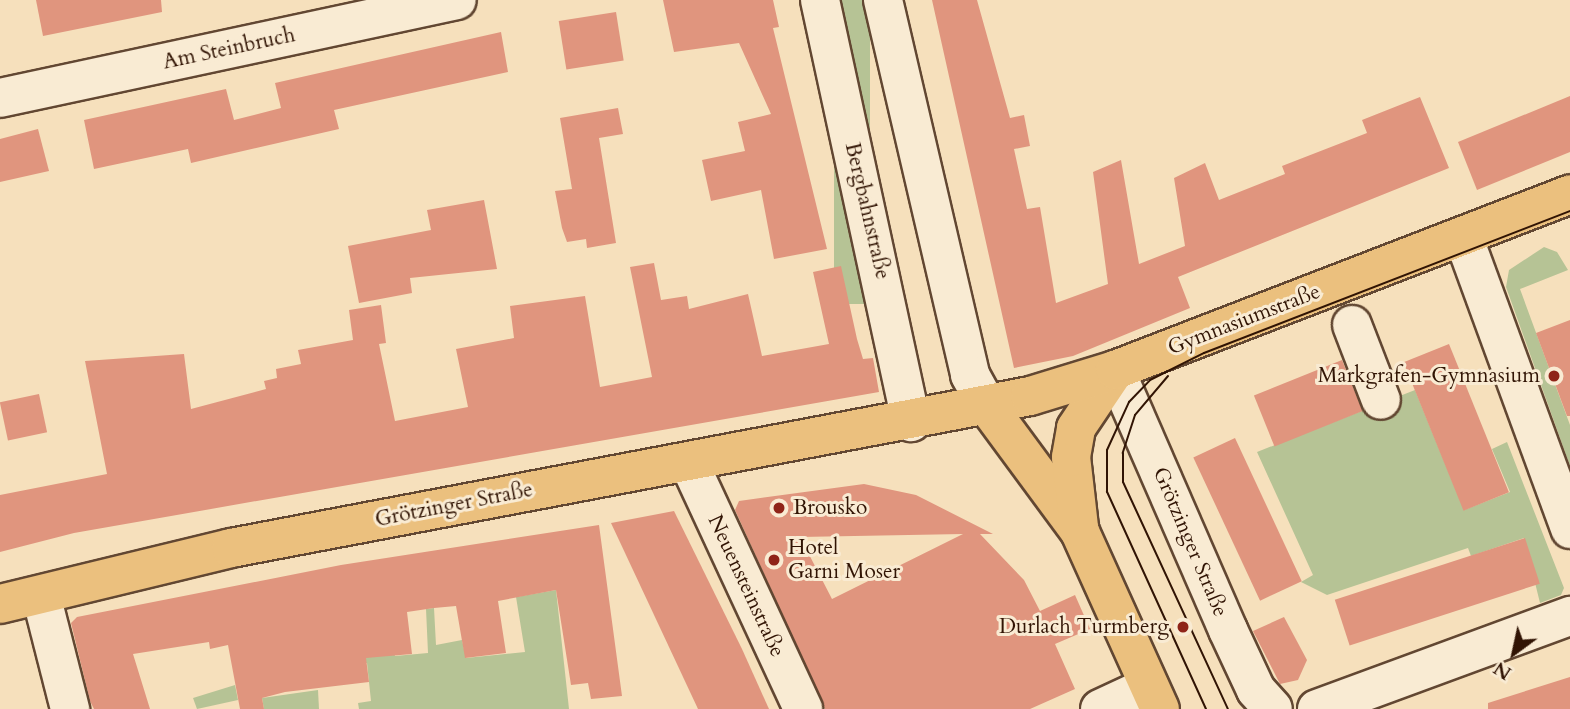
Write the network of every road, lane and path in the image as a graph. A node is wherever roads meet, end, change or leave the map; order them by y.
1 (457, 0) edge
2 (820, 0) edge
3 (883, 0) edge
4 (0, 98) edge
5 (1570, 194) edge
6 (1463, 236) junction
7 (1243, 322) junction
8 (1352, 325) dead end
9 (1204, 353) dead end
10 (1115, 370) junction
11 (1381, 400) dead end
12 (988, 407) junction
13 (911, 422) junction
14 (689, 463) junction
15 (1570, 529) edge
16 (1080, 532) junction
17 (41, 595) junction
18 (0, 604) edge
19 (1570, 616) edge
20 (1155, 697) edge
21 (70, 709) edge
22 (803, 709) edge
23 (1100, 709) edge
24 (1273, 709) edge
25 (1317, 709) edge

1 - 4 street, Am Steinbruch
2 - 13 street, Bergbahnstraße
3 - 12 street
5 - 6 main road, Gymnasiumstraße
6 - 7 main road, Gymnasiumstraße
6 - 15 street
7 - 9 street
7 - 10 main road, Gymnasiumstraße
8 - 11 street
10 - 12 main road, Gymnasiumstraße
10 - 16 main road
10 - 24 street, Grötzinger Straße
12 - 13 main road, Gymnasiumstraße
12 - 16 main road
13 - 14 main road, Grötzinger Straße
14 - 17 main road, Grötzinger Straße
14 - 22 street, Neuensteinstraße
16 - 20 main road
17 - 18 main road, Grötzinger Straße
17 - 21 street
19 - 25 street
20 - 23 street

